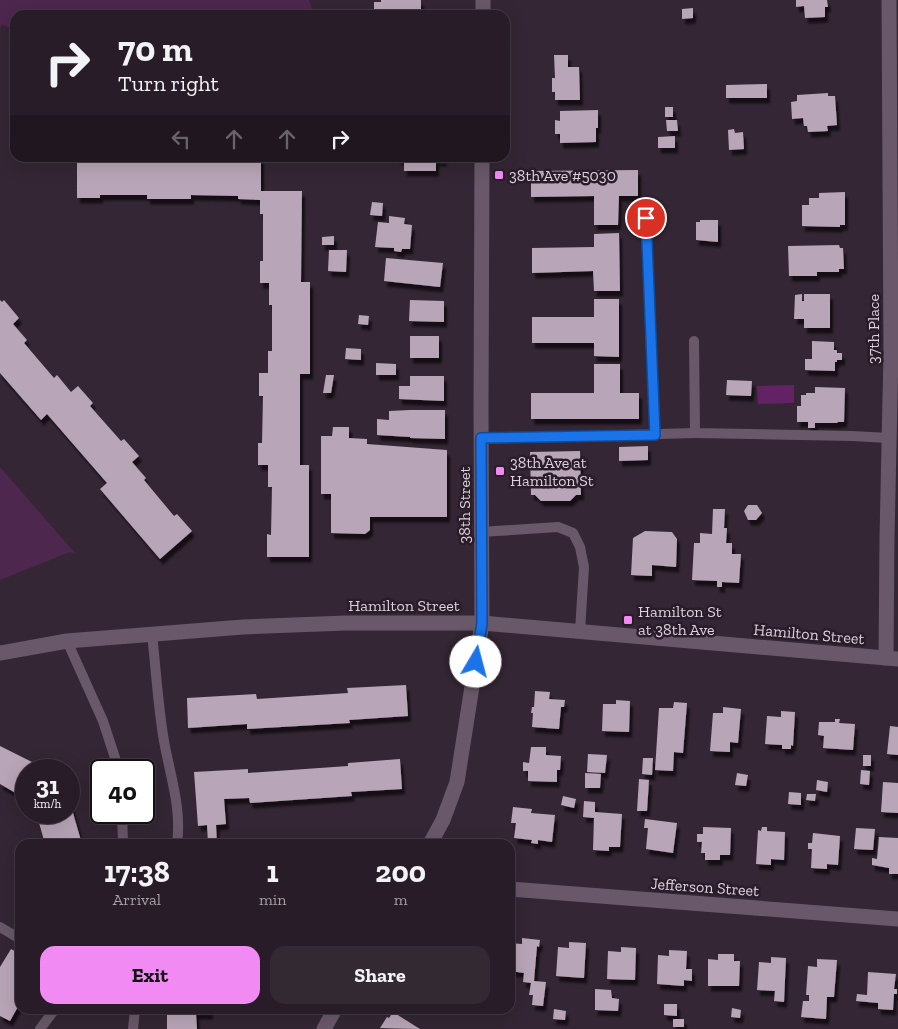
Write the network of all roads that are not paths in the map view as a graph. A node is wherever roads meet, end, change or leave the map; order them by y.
1 (889, 0) edge
2 (482, 162) edge
3 (646, 218) dead end
4 (694, 341) dead end
5 (894, 353) edge
6 (695, 433) junction
7 (655, 435) junction
8 (481, 438) junction
9 (889, 438) junction
10 (481, 532) junction
11 (482, 623) junction
12 (580, 631) junction
13 (152, 634) junction
14 (67, 641) junction
15 (0, 653) edge
16 (892, 659) edge
17 (115, 759) edge
18 (122, 824) edge
19 (123, 839) edge
20 (178, 839) edge
21 (433, 839) edge
22 (515, 889) edge
23 (898, 919) edge
24 (0, 927) edge
25 (15, 936) edge
26 (51, 1014) edge
27 (134, 1014) edge
28 (332, 1014) edge
29 (40, 1029) edge
30 (133, 1029) edge
31 (324, 1029) edge

1 - 5 street, 37th Place
2 - 8 street, 38th Street
3 - 7 lane
4 - 6 lane
5 - 9 street, 37th Place
6 - 7 lane
6 - 9 lane
7 - 8 lane
8 - 10 street, 38th Street
9 - 16 street, 37th Place
10 - 11 street, 38th Street
10 - 12 lane
11 - 12 street, Hamilton Street
11 - 13 street, Hamilton Street
11 - 21 street, 38th Street
12 - 16 street, Hamilton Street
13 - 14 street, Hamilton Street
13 - 20 lane
14 - 15 street, Hamilton Street
14 - 17 lane
18 - 19 lane
22 - 23 street, Jefferson Street
24 - 25 lane
26 - 29 lane
27 - 30 lane
28 - 31 street

